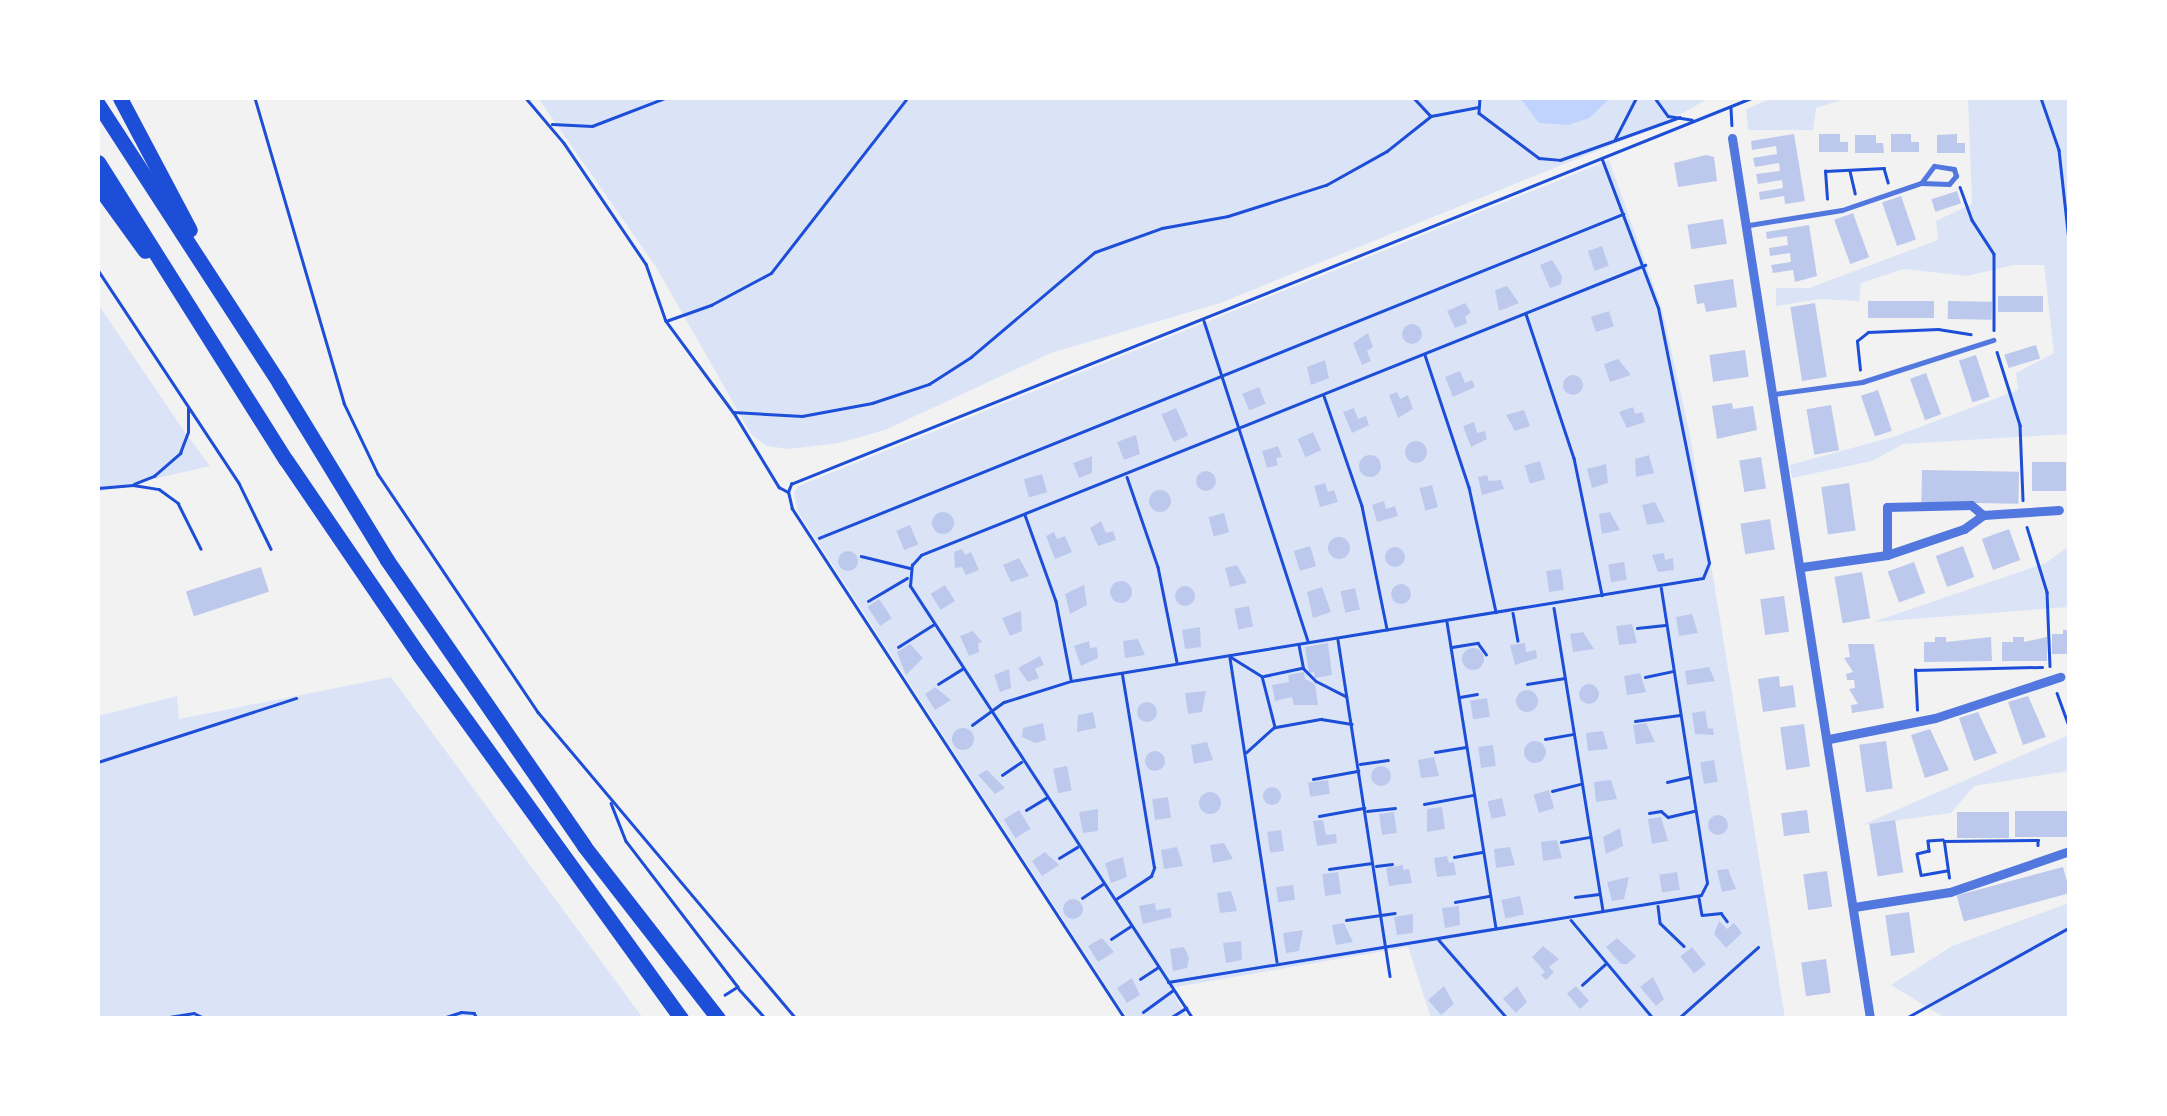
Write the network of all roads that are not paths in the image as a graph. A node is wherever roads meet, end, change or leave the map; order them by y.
1 (120, 98) edge
2 (98, 104) edge
3 (1732, 138) road end
4 (98, 162) edge
5 (1922, 183) junction
6 (98, 186) edge
7 (1749, 225) junction
8 (234, 313) junction
9 (1993, 340) road end
10 (224, 360) junction
11 (1774, 394) junction
12 (2059, 510) dead end
13 (1984, 514) junction
14 (1887, 555) junction
15 (1802, 567) junction
16 (2056, 678) road end
17 (1829, 740) junction
18 (2070, 851) edge
19 (1854, 907) junction
20 (680, 1018) edge
21 (718, 1018) edge
22 (1870, 1018) edge

1 - 8 main road
2 - 8 main road
3 - 7 street
4 - 10 main road
5 - 5 lane
5 - 7 lane
6 - 10 main road
7 - 11 street
8 - 21 main road
9 - 11 lane
10 - 20 main road
11 - 15 street
12 - 13 street
13 - 14 street
13 - 14 street
14 - 15 street
15 - 17 street
16 - 17 street
17 - 19 street
18 - 19 street
19 - 22 street

